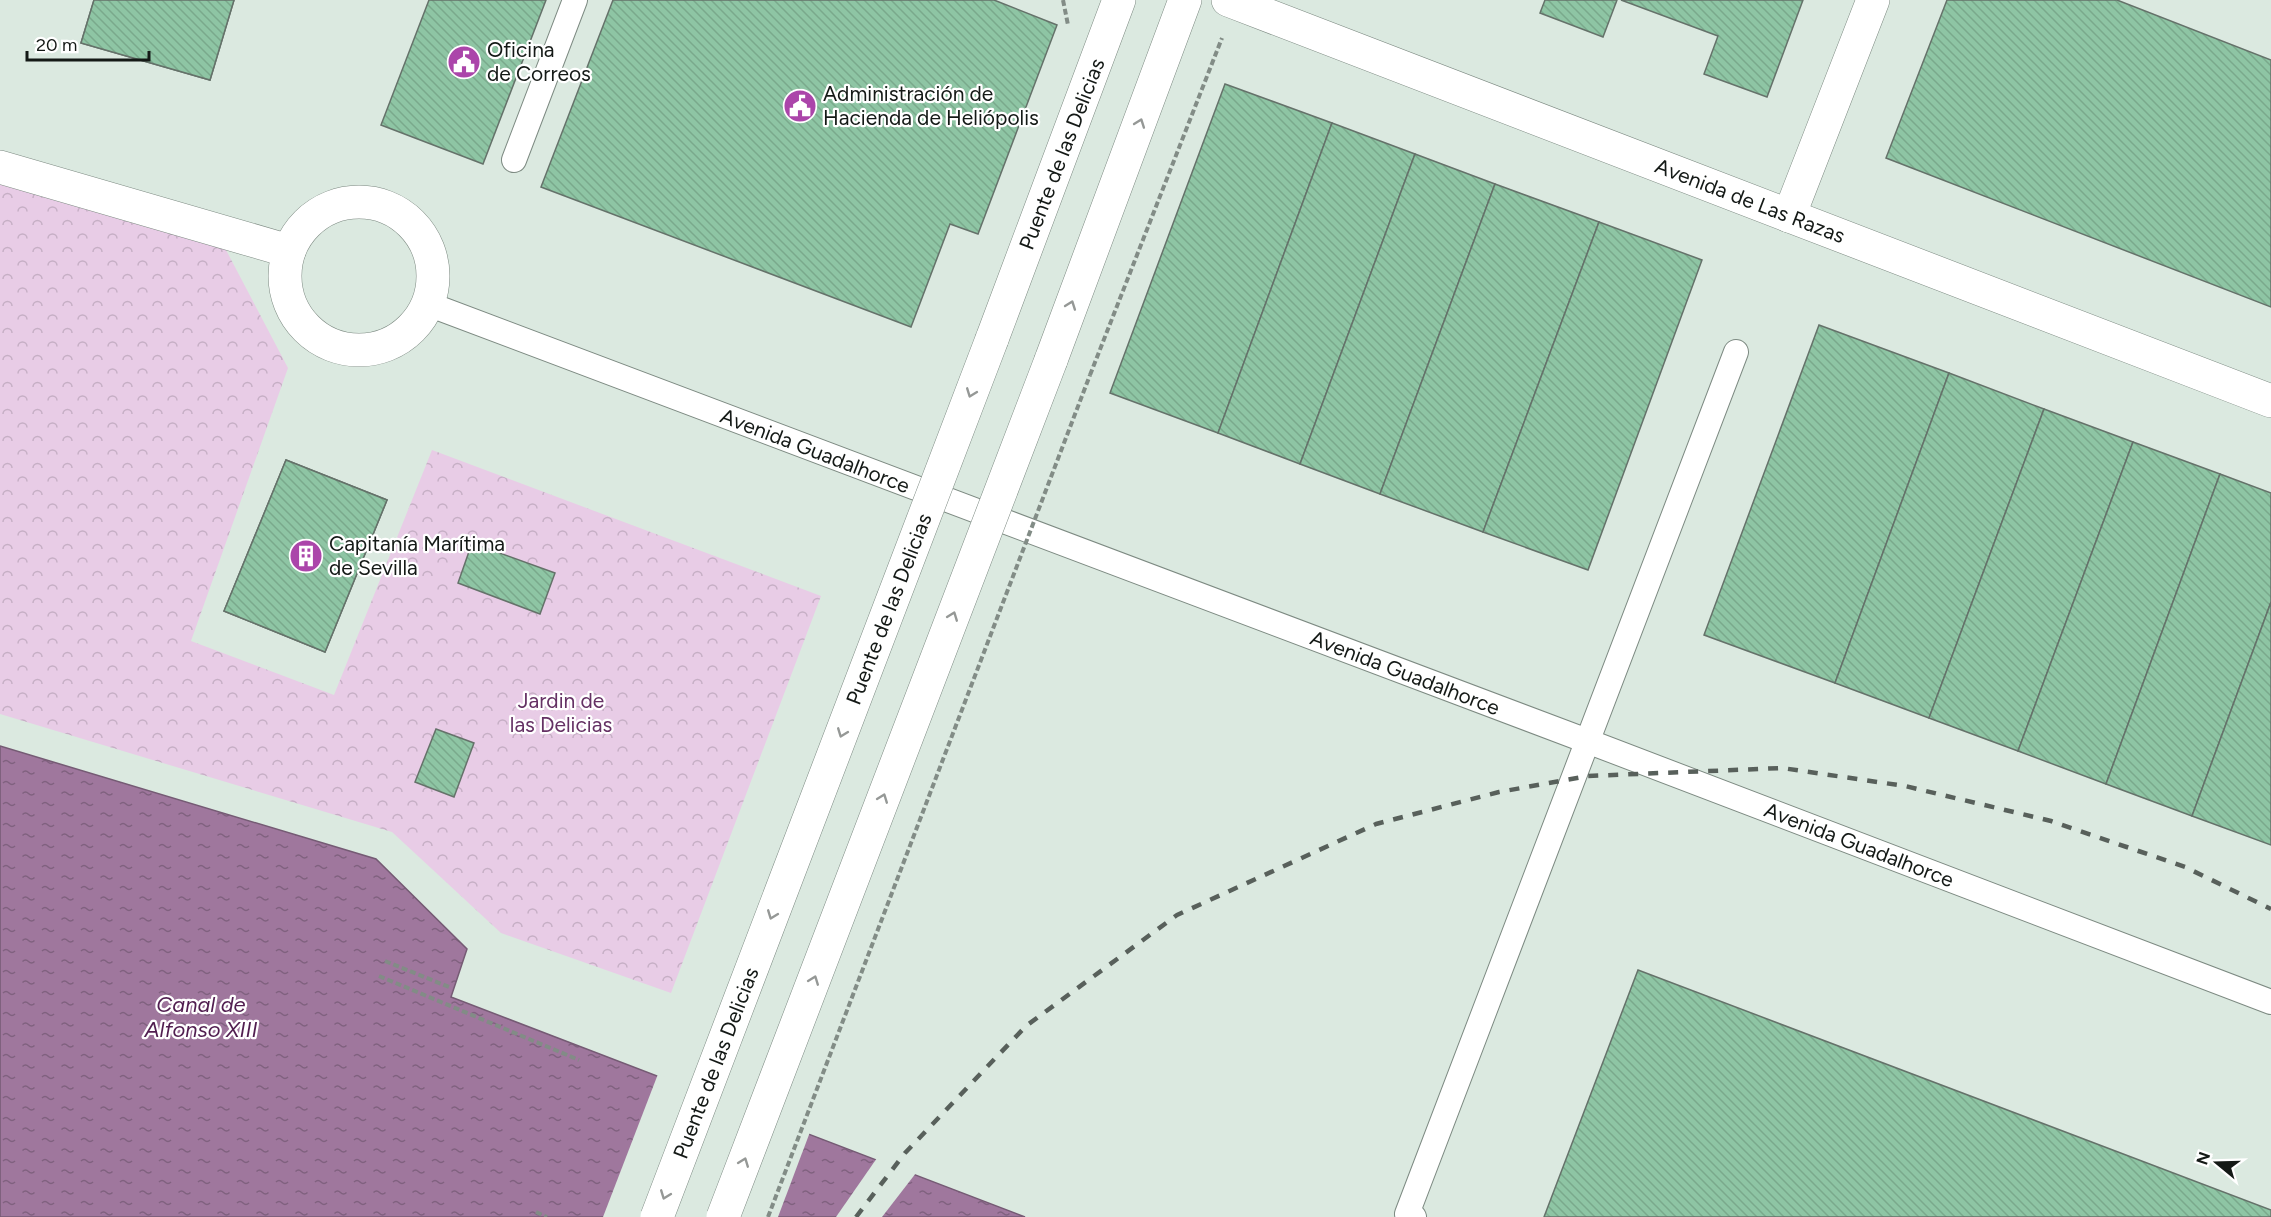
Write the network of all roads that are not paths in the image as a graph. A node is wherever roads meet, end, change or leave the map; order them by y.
1 (575, 0) edge
2 (1119, 0) edge
3 (1185, 0) edge
4 (1228, 0) edge
5 (1873, 0) edge
6 (514, 160) dead end
7 (0, 167) edge
8 (1789, 216) junction
9 (289, 251) junction
10 (428, 304) junction
11 (1736, 351) dead end
12 (2271, 401) edge
13 (1587, 741) junction
14 (2271, 1002) edge
15 (657, 1217) edge
16 (723, 1217) edge
17 (1414, 1217) edge

1 - 6 lane
2 -> 15 main road, Puente de las Delicias, bridge
16 -> 3 main road, bridge
4 - 8 main road, Avenida de Las Razas
5 - 8 main road
7 - 9 main road
8 - 12 main road, Avenida de Las Razas
9 - 10 main road
9 - 10 main road
10 - 13 lane, Avenida Guadalhorce
11 - 13 lane
13 - 14 lane, Avenida Guadalhorce
13 - 17 lane

